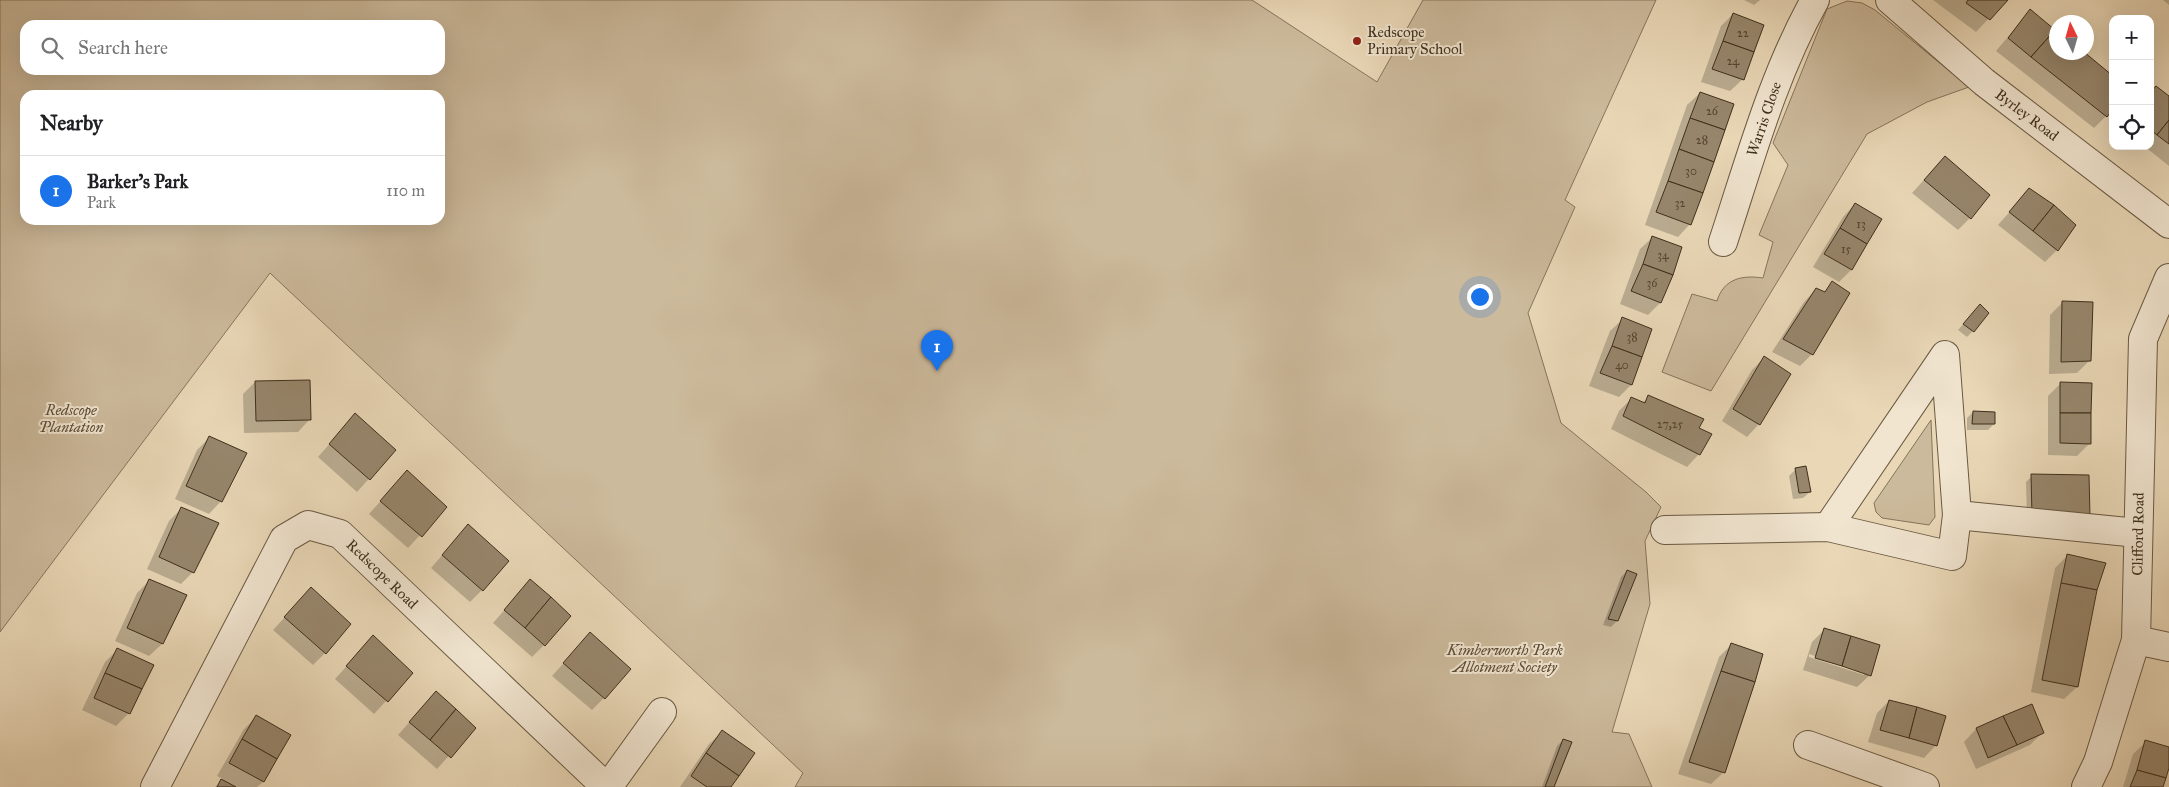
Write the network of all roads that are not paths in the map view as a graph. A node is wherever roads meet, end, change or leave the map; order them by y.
1 (1815, 0) edge
2 (1890, 0) edge
3 (2169, 224) edge
4 (1723, 242) dead end
5 (2169, 278) edge
6 (1957, 515) junction
7 (1828, 527) junction
8 (1665, 530) dead end
9 (2138, 532) junction
10 (2136, 640) junction
11 (2169, 647) edge
12 (662, 712) dead end
13 (1808, 745) dead end
14 (155, 787) edge
15 (607, 787) edge
16 (1925, 787) edge
17 (2086, 787) edge

1 - 4 street, Warris Close
2 - 3 street, Byrley Road
5 - 9 street, Clifford Road
6 - 7 street
6 - 7 street
6 - 9 street
7 - 8 street
9 - 10 street, Clifford Road
10 - 11 street
10 - 17 street, Clifford Road
12 - 15 street, Redscope Road
13 - 16 street
14 - 15 street, Redscope Road

